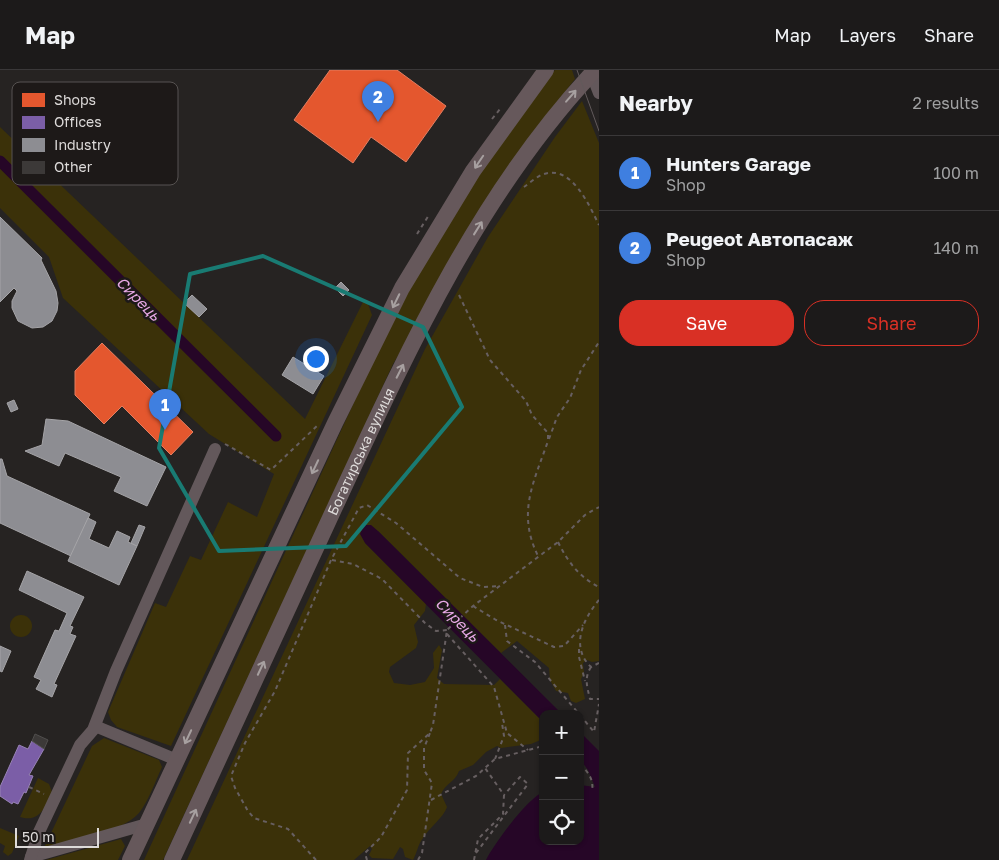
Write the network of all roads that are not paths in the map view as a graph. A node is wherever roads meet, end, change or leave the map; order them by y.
1 (546, 70) edge
2 (590, 70) edge
3 (595, 70) edge
4 (599, 93) edge
5 (215, 450) road end
6 (94, 726) junction
7 (177, 760) junction
8 (147, 824) junction
9 (30, 859) edge
10 (130, 860) edge
11 (172, 860) edge

1 -> 7 main road
2 - 4 street
11 -> 3 main road, Богатирська вулиця
5 - 6 street
6 - 7 street
6 - 9 street
7 - 8 main road
8 - 9 street
8 - 10 main road

